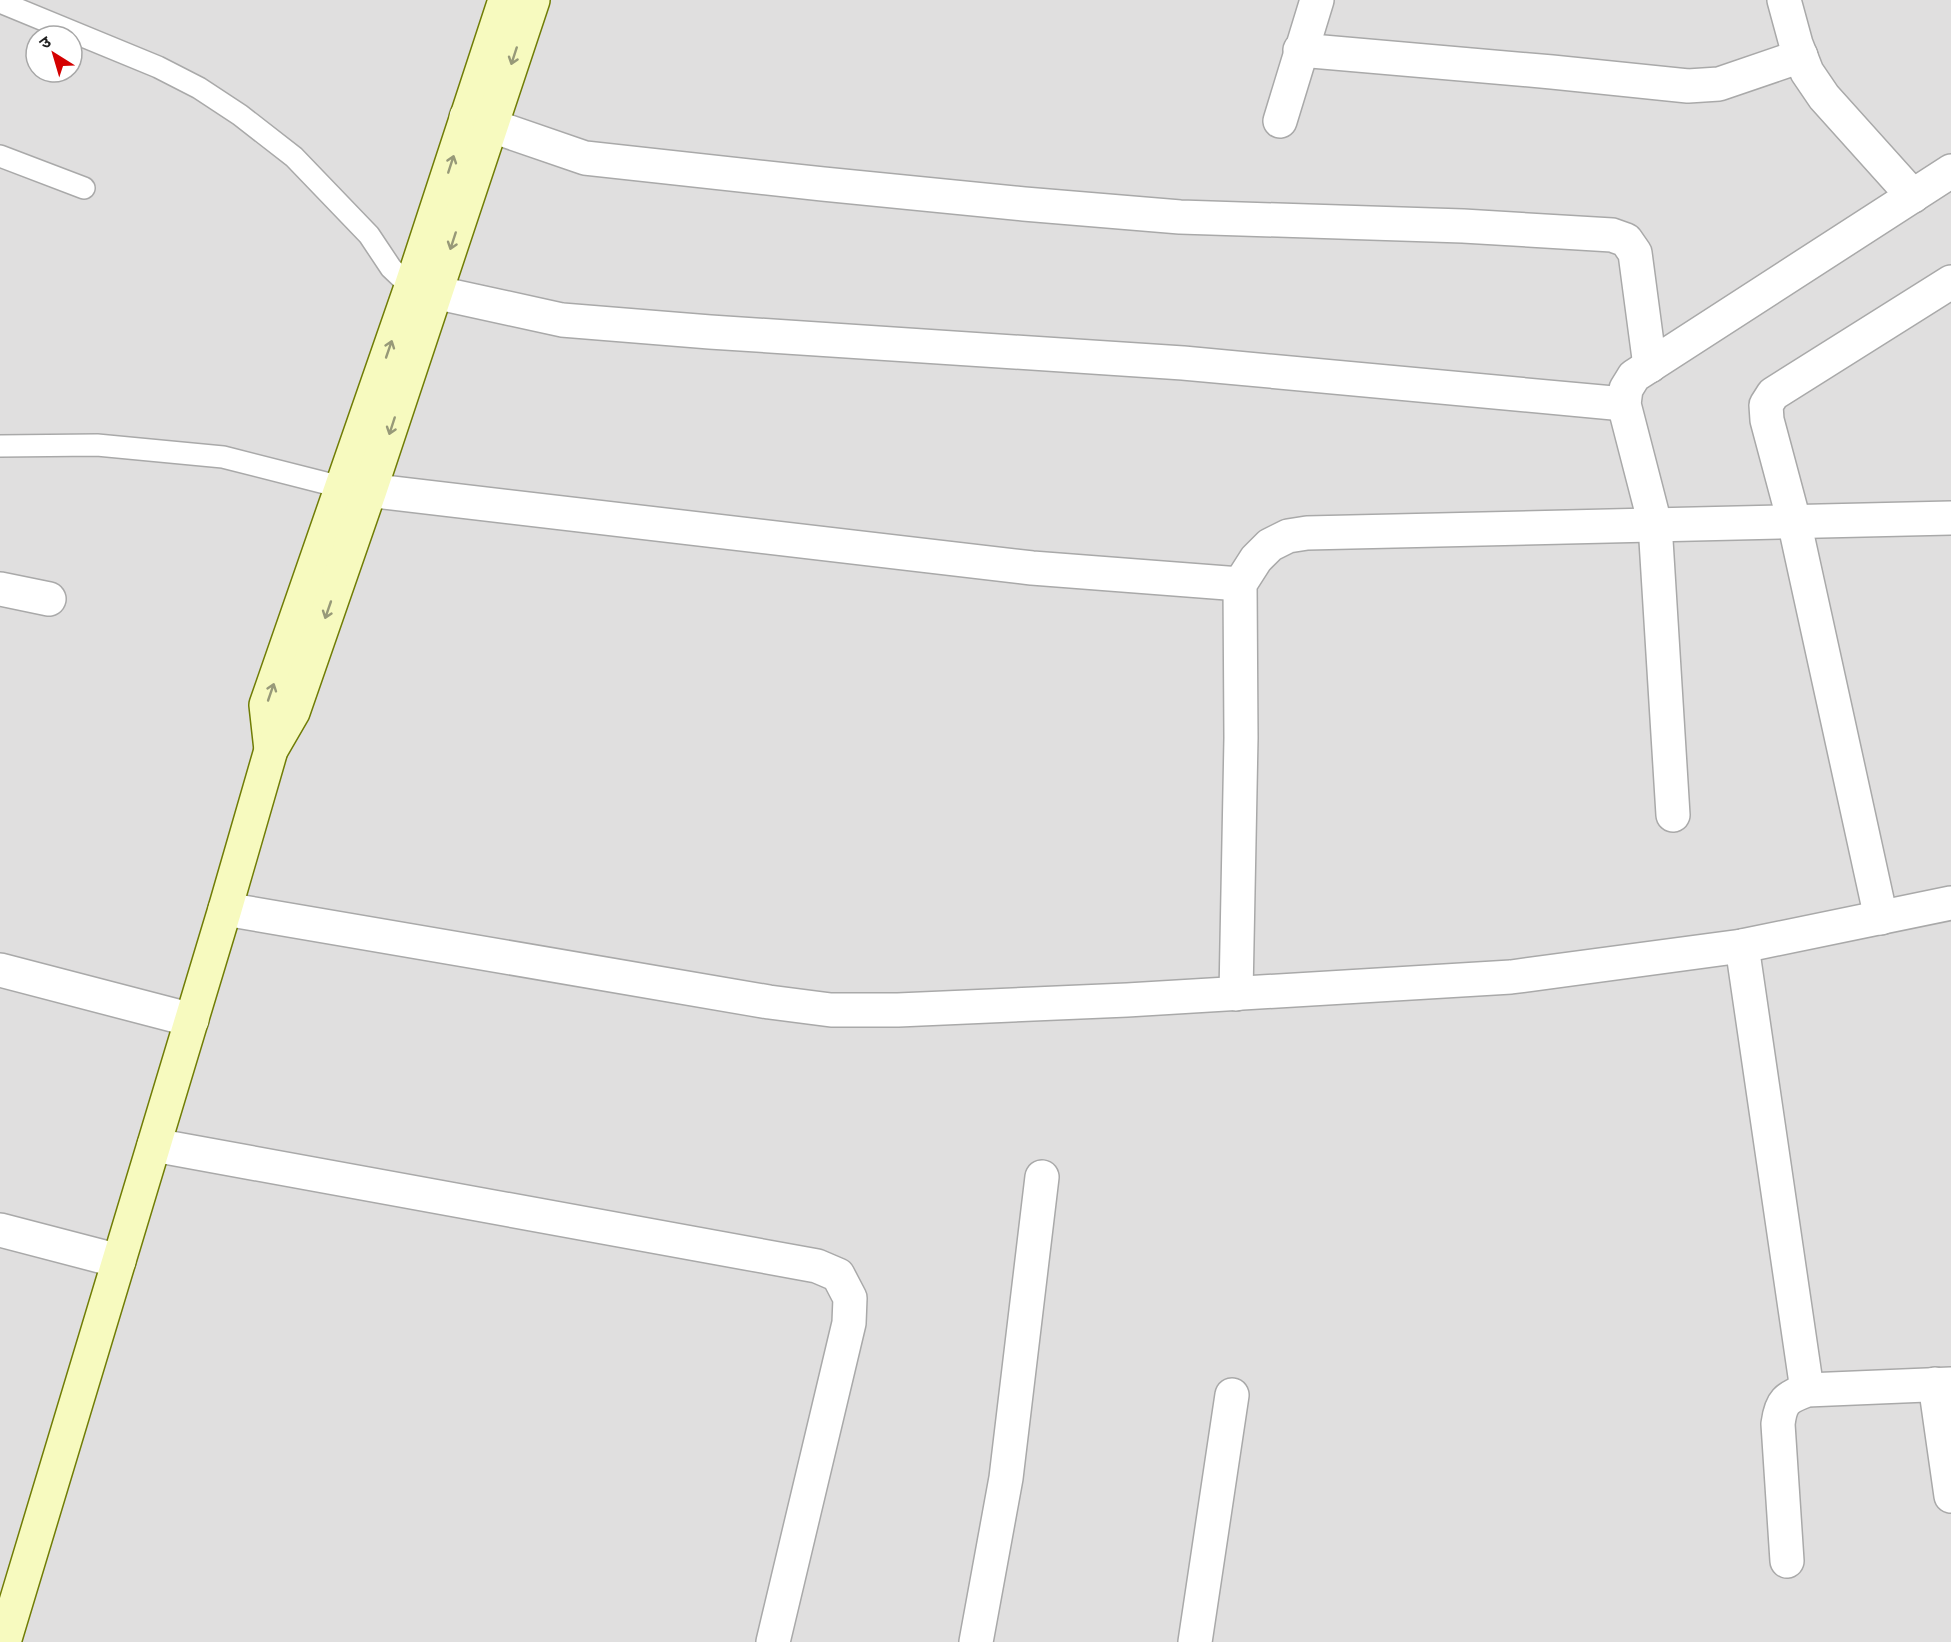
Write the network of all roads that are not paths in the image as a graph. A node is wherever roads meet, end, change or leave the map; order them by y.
1 (505, 0) edge
2 (533, 0) edge
3 (1317, 0) edge
4 (1784, 0) edge
5 (0, 2) edge
6 (1300, 50) junction
7 (1801, 56) junction
8 (479, 121) junction
9 (1280, 122) dead end
10 (0, 156) edge
11 (1951, 171) edge
12 (84, 188) dead end
13 (1913, 196) junction
14 (1951, 282) edge
15 (424, 290) junction
16 (1650, 366) junction
17 (1624, 404) junction
18 (0, 446) edge
19 (355, 489) junction
20 (1951, 519) edge
21 (1794, 521) junction
22 (1655, 524) junction
23 (1240, 584) junction
24 (0, 589) edge
25 (49, 599) dead end
26 (1673, 815) dead end
27 (1951, 903) edge
28 (225, 909) junction
29 (1881, 918) junction
30 (1742, 945) junction
31 (0, 970) edge
32 (1236, 994) junction
33 (192, 1020) junction
34 (154, 1145) junction
35 (1042, 1177) dead end
36 (0, 1230) edge
37 (119, 1261) junction
38 (1943, 1384) edge
39 (1807, 1390) junction
40 (1232, 1395) dead end
41 (1951, 1496) edge
42 (1787, 1562) dead end
43 (4, 1642) edge
44 (773, 1642) edge
45 (976, 1642) edge
46 (1195, 1642) edge

1 - 8 street
2 -> 8 street
3 - 6 street
4 - 7 street
5 - 15 lane
6 - 7 street
6 - 9 street
7 - 13 street
8 - 15 street
8 - 16 street
10 - 12 lane
11 - 13 street
13 - 16 street
14 - 21 street
15 - 17 street
15 - 19 street
16 - 17 street
17 - 22 street
18 - 19 lane
19 - 23 street
19 - 28 street
20 - 21 street
21 - 22 street
21 - 29 street
22 - 23 street
22 - 26 street
23 - 32 street
24 - 25 street
27 - 29 street
28 - 32 street
28 - 33 street
29 - 30 street
30 - 32 street
30 - 39 street
31 - 33 street
33 - 34 street
34 - 37 street
34 - 44 street
35 - 45 street
36 - 37 street
37 - 43 street
38 - 39 street
38 - 41 street
39 - 42 street
40 - 46 street

